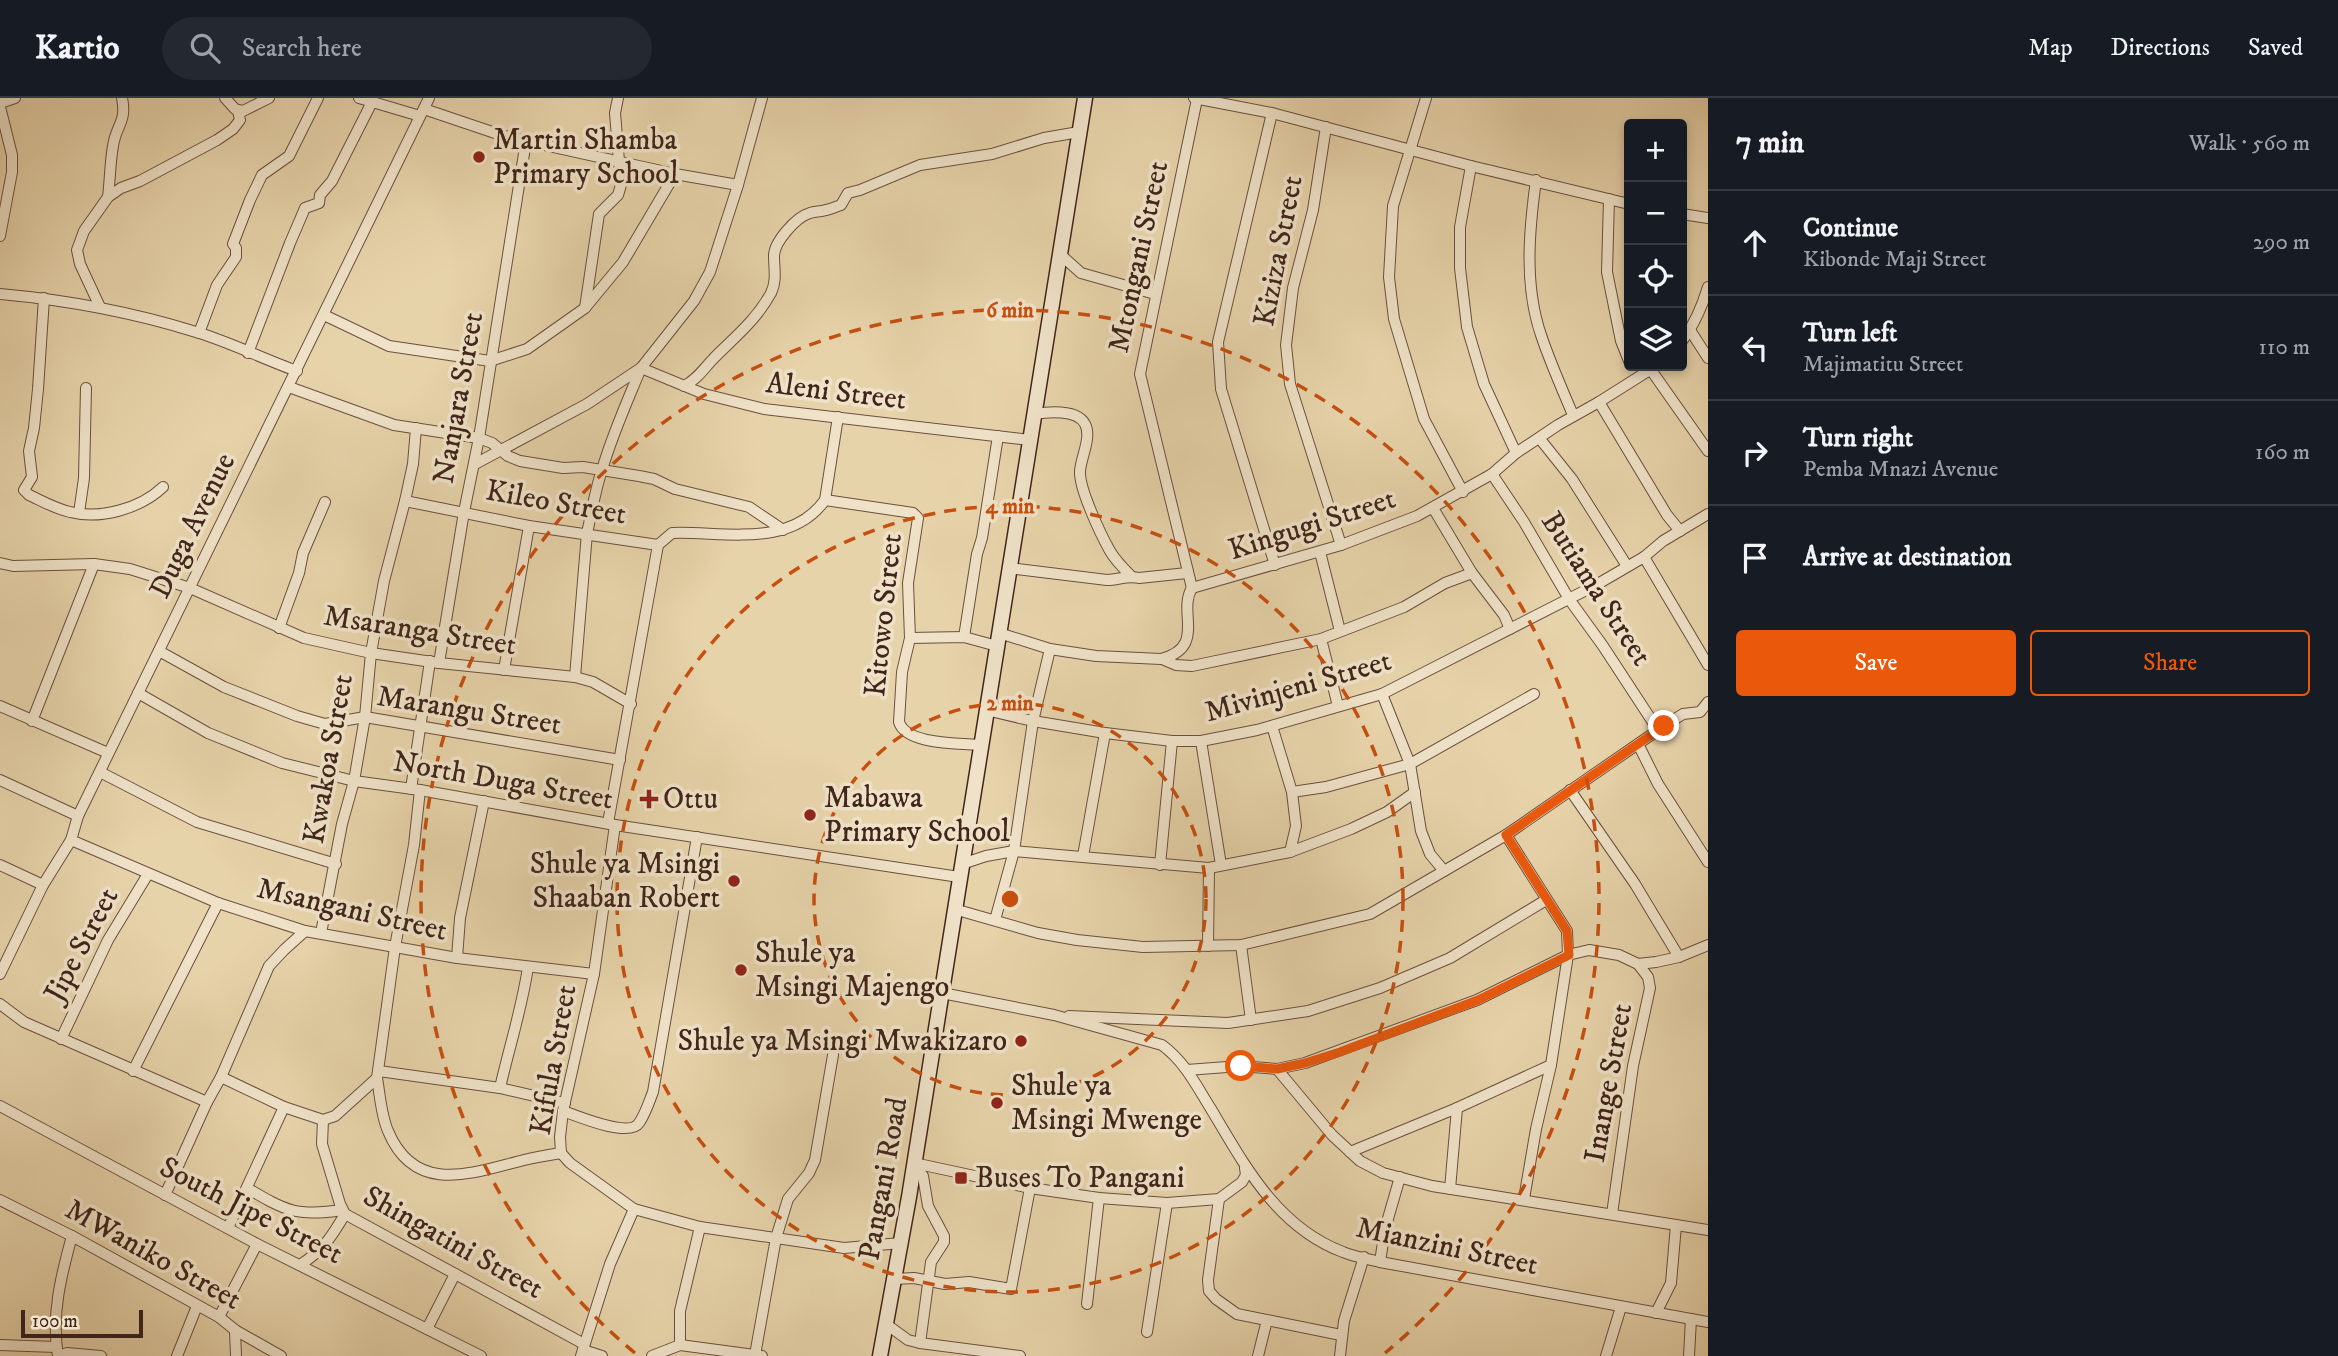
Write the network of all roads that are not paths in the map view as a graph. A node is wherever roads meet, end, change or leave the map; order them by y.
1 (15, 98) edge
2 (122, 98) edge
3 (225, 98) edge
4 (269, 98) edge
5 (318, 98) edge
6 (359, 98) edge
7 (429, 98) edge
8 (618, 98) edge
9 (762, 98) edge
10 (1084, 98) edge
11 (1196, 98) edge
12 (1426, 98) edge
13 (372, 102) junction
14 (0, 105) edge
15 (238, 111) junction
16 (422, 112) junction
17 (1272, 113) junction
18 (1326, 127) junction
19 (1079, 132) junction
20 (526, 141) junction
21 (1412, 150) junction
22 (619, 160) junction
23 (1472, 166) junction
24 (675, 174) junction
25 (1536, 180) junction
26 (738, 185) junction
27 (108, 197) junction
28 (1609, 199) junction
29 (1624, 203) edge
30 (1687, 215) edge
31 (1708, 218) edge
32 (0, 236) edge
33 (1061, 255) junction
34 (1708, 287) edge
35 (0, 294) edge
36 (1156, 294) junction
37 (44, 298) junction
38 (100, 307) junction
39 (584, 309) junction
40 (324, 315) junction
41 (1690, 330) junction
42 (199, 333) junction
43 (1687, 334) edge
44 (1624, 349) edge
45 (248, 353) junction
46 (1708, 358) edge
47 (490, 362) junction
48 (641, 368) junction
49 (297, 371) junction
50 (1633, 371) edge
51 (1649, 371) edge
52 (1655, 371) edge
53 (1637, 380) junction
54 (684, 386) junction
55 (289, 387) junction
56 (86, 388) dead end
57 (1599, 402) junction
58 (1034, 414) junction
59 (1573, 415) junction
60 (838, 417) junction
61 (416, 428) junction
62 (999, 436) junction
63 (480, 438) junction
64 (1540, 439) junction
65 (1030, 440) junction
66 (501, 450) junction
67 (1708, 451) edge
68 (1516, 453) junction
69 (475, 464) junction
70 (602, 470) junction
71 (1492, 474) junction
72 (163, 486) dead end
73 (1463, 492) junction
74 (825, 500) junction
75 (405, 501) junction
76 (325, 502) dead end
77 (1433, 508) junction
78 (464, 512) junction
79 (79, 513) junction
80 (1708, 514) edge
81 (529, 526) junction
82 (783, 530) junction
83 (1680, 531) junction
84 (587, 533) junction
85 (657, 545) junction
86 (1341, 545) junction
87 (1321, 552) junction
88 (1644, 557) junction
89 (0, 563) edge
90 (94, 564) junction
91 (1275, 565) junction
92 (1627, 566) junction
93 (1009, 568) junction
94 (1187, 573) junction
95 (1472, 573) junction
96 (1131, 576) junction
97 (190, 587) junction
98 (1192, 588) junction
99 (1569, 599) junction
100 (279, 628) junction
101 (1510, 629) junction
102 (1340, 631) junction
103 (964, 637) junction
104 (910, 638) junction
105 (998, 639) junction
106 (1321, 639) junction
107 (1050, 649) junction
108 (159, 651) junction
109 (371, 653) junction
110 (1161, 659) junction
111 (435, 662) junction
112 (1708, 665) edge
113 (504, 670) junction
114 (575, 677) junction
115 (138, 693) junction
116 (1382, 694) junction
117 (1534, 694) dead end
118 (1708, 702) edge
119 (631, 704) junction
120 (0, 706) edge
121 (1338, 706) junction
122 (986, 710) junction
123 (1704, 715) edge
124 (365, 717) junction
125 (32, 721) junction
126 (1033, 721) junction
127 (421, 726) junction
128 (1272, 726) junction
129 (1658, 730) junction
130 (1105, 733) junction
131 (1172, 741) junction
132 (1201, 741) junction
133 (1638, 744) junction
134 (981, 745) junction
135 (108, 753) junction
136 (620, 760) junction
137 (1410, 764) junction
138 (100, 772) junction
139 (0, 780) edge
140 (354, 781) junction
141 (415, 789) junction
142 (1570, 790) junction
143 (1292, 792) junction
144 (1415, 792) junction
145 (484, 801) junction
146 (78, 816) junction
147 (612, 824) junction
148 (1506, 835) junction
149 (697, 837) junction
150 (71, 840) junction
151 (1014, 851) junction
152 (1290, 852) junction
153 (1083, 856) junction
154 (1708, 862) edge
155 (336, 864) junction
156 (0, 865) edge
157 (1160, 865) junction
158 (1221, 865) junction
159 (1209, 867) junction
160 (960, 871) junction
161 (1444, 871) junction
162 (148, 874) junction
163 (43, 885) junction
164 (1546, 900) junction
165 (218, 903) junction
166 (954, 909) junction
167 (995, 920) junction
168 (305, 931) junction
169 (321, 933) junction
170 (1241, 945) junction
171 (1708, 945) edge
172 (1208, 946) junction
173 (395, 947) junction
174 (1569, 955) junction
175 (1679, 957) junction
176 (457, 958) junction
177 (1638, 964) junction
178 (528, 967) junction
179 (0, 974) edge
180 (594, 974) junction
181 (942, 993) junction
182 (0, 1004) edge
183 (1054, 1015) junction
184 (1251, 1020) junction
185 (61, 1039) junction
186 (833, 1055) dead end
187 (1551, 1065) junction
188 (1277, 1069) junction
189 (133, 1070) junction
190 (1187, 1070) junction
191 (378, 1074) junction
192 (221, 1077) junction
193 (500, 1088) junction
194 (207, 1102) junction
195 (0, 1106) edge
196 (284, 1107) junction
197 (564, 1107) junction
198 (1457, 1108) junction
199 (323, 1121) junction
200 (1350, 1152) junction
201 (561, 1153) junction
202 (914, 1163) junction
203 (1244, 1166) junction
204 (1400, 1177) junction
205 (247, 1188) junction
206 (1030, 1188) junction
207 (1450, 1189) junction
208 (164, 1195) junction
209 (1099, 1198) junction
210 (1219, 1199) junction
211 (1524, 1199) junction
212 (0, 1200) edge
213 (1167, 1203) junction
214 (634, 1209) junction
215 (343, 1212) junction
216 (1612, 1214) junction
217 (1676, 1225) junction
218 (700, 1227) junction
219 (229, 1228) junction
220 (1708, 1230) edge
221 (72, 1236) junction
222 (776, 1238) junction
223 (901, 1243) junction
224 (257, 1244) junction
225 (1364, 1258) junction
226 (1380, 1262) junction
227 (300, 1265) junction
228 (455, 1274) junction
229 (894, 1279) junction
230 (929, 1281) junction
231 (1087, 1304) dead end
232 (197, 1306) junction
233 (1621, 1307) junction
234 (1656, 1313) junction
235 (219, 1317) junction
236 (1691, 1319) junction
237 (1267, 1320) junction
238 (1708, 1322) edge
239 (886, 1324) junction
240 (426, 1329) junction
241 (235, 1330) junction
242 (1147, 1332) dead end
243 (1341, 1335) junction
244 (920, 1343) junction
245 (0, 1345) edge
246 (582, 1350) edge
247 (674, 1350) edge
248 (58, 1353) edge
249 (598, 1355) edge
250 (759, 1355) edge
251 (101, 1356) edge
252 (177, 1356) edge
253 (236, 1356) edge
254 (281, 1356) edge
255 (481, 1356) edge
256 (652, 1356) edge
257 (880, 1356) edge
258 (1020, 1356) edge
259 (1258, 1356) edge
260 (1340, 1356) edge
261 (1606, 1356) edge
262 (1689, 1356) edge

1 - 14 street
2 - 27 street
3 - 15 street
4 - 15 street
5 - 42 street
6 - 13 street
7 - 16 street, Duga Avenue
8 - 22 street
9 - 26 street
10 - 19 main road, Pangani Road
11 - 17 street
11 - 36 street, Mtongani Street
12 - 21 street
13 - 16 street
13 - 45 street
14 - 32 street
15 - 27 street
16 - 20 street
16 - 40 street, Duga Avenue
17 - 18 street
17 - 91 street
18 - 21 street
18 - 86 street, Kiziza Street
19 - 33 main road, Pangani Road
19 - 54 street
20 - 22 street
20 - 47 street, Nanjara Street
21 - 23 street
21 - 73 street
22 - 24 street
22 - 39 street
23 - 25 street
23 - 68 street
24 - 26 street
24 - 39 street
25 - 28 street
25 - 59 street
26 - 48 street
27 - 38 street
28 - 29 street
28 - 44 street
30 - 31 street
33 - 36 street
33 - 58 main road, Pangani Road
34 - 41 street
35 - 37 street
36 - 94 street, Mtongani Street
37 - 38 street
37 - 79 street
38 - 42 street
39 - 47 street
40 - 47 street
40 - 49 street, Duga Avenue
41 - 43 street
41 - 46 street
42 - 45 street
45 - 49 street
47 - 63 street, Nanjara Street
48 - 54 street, Aleni Street
48 - 66 street
48 - 70 street
49 - 55 street, Duga Avenue
50 - 53 street
51 - 53 street, Kingugi Street
52 - 67 street
53 - 57 street, Kingugi Street
54 - 60 street, Aleni Street
55 - 61 street
55 - 97 street, Duga Avenue
56 - 79 street
57 - 59 street, Kingugi Street
57 - 83 street
58 - 65 main road, Pangani Road
58 - 96 street
59 - 64 street, Kingugi Street
60 - 62 street, Aleni Street
60 - 74 street
61 - 63 street
61 - 75 street, Kwakoa Street
62 - 65 street, Aleni Street
62 - 103 street
63 - 66 street
63 - 69 street, Nanjara Street
64 - 68 street, Kingugi Street
64 - 92 street
65 - 93 main road, Pangani Road
66 - 69 street
66 - 70 street
68 - 71 street, Kingugi Street
69 - 78 street, Nanjara Street
70 - 82 street
70 - 84 street
71 - 73 street, Kingugi Street
71 - 99 street, Butiama Street
72 - 79 street
73 - 77 street, Kingugi Street
74 - 82 street
74 - 104 street, Kitowo Street
75 - 78 street, Kileo Street
75 - 109 street, Kwakoa Street
76 - 100 street
77 - 86 street, Kingugi Street
77 - 95 street
78 - 81 street, Kileo Street
78 - 111 street, Nanjara Street
80 - 83 street, Mivinjeni Street
81 - 84 street, Kileo Street
81 - 113 street
82 - 85 street
83 - 88 street, Mivinjeni Street
84 - 85 street, Kileo Street
84 - 114 street
85 - 119 street, Kifula Street
86 - 87 street, Kingugi Street
87 - 91 street, Kingugi Street
87 - 102 street
88 - 92 street, Mivinjeni Street
88 - 112 street
89 - 90 street, Msaranga Street
90 - 97 street, Msaranga Street
90 - 125 street
91 - 98 street, Kingugi Street
92 - 99 street, Mivinjeni Street
93 - 96 street
93 - 105 main road, Pangani Road
94 - 96 street
94 - 98 street, Mtongani Street
95 - 101 street
95 - 102 street
97 - 100 street, Msaranga Street
97 - 108 street, Duga Avenue
98 - 110 street
99 - 101 street, Mivinjeni Street
99 - 129 street, Butiama Street
100 - 109 street, Msaranga Street
101 - 116 street, Mivinjeni Street
102 - 106 street
103 - 104 street
103 - 105 street
104 - 134 street, Kitowo Street
105 - 107 street
105 - 122 main road, Pangani Road
106 - 110 street
106 - 121 street
107 - 110 street
107 - 126 street
108 - 115 street, Duga Avenue
108 - 124 street, Marangu Street
109 - 111 street, Msaranga Street
109 - 124 street, Kwakoa Street
111 - 113 street, Msaranga Street
111 - 127 street, Nanjara Street
113 - 114 street, Msaranga Street
114 - 119 street, Msaranga Street
115 - 135 street, Duga Avenue
115 - 140 street, North Duga Street
116 - 121 street, Mivinjeni Street
116 - 137 street
117 - 137 street
118 - 123 street
119 - 136 street, Kifula Street
120 - 125 street
121 - 128 street, Mivinjeni Street
122 - 126 street, Mivinjeni Street
122 - 134 main road, Pangani Road
123 - 129 street
124 - 127 street, Marangu Street
124 - 140 street, Kwakoa Street
125 - 135 street
126 - 130 street, Mivinjeni Street
126 - 151 street
127 - 136 street, Marangu Street
127 - 141 street, Nanjara Street
128 - 132 street, Mivinjeni Street
128 - 143 street
129 - 133 street
130 - 131 street, Mivinjeni Street
130 - 153 street
131 - 132 street, Mivinjeni Street
131 - 157 street
132 - 158 street
133 - 142 street
133 - 154 street
134 - 160 main road, Pangani Road
135 - 138 street, Duga Avenue
136 - 147 street, Kifula Street
137 - 143 street
137 - 144 street
138 - 146 street, Duga Avenue
138 - 155 street
139 - 146 street
140 - 141 street, North Duga Street
140 - 155 street, Kwakoa Street
141 - 145 street, North Duga Street
141 - 173 street, Nanjara Street
142 - 148 street
142 - 175 street
143 - 152 street
144 - 152 street
144 - 161 street
145 - 147 street, North Duga Street
145 - 176 street
146 - 150 street, Duga Avenue
147 - 149 street, North Duga Street
147 - 180 street, Kifula Street
148 - 161 street
148 - 164 street
149 - 160 street, North Duga Street
149 - 197 street
150 - 162 street, Msangani Street
150 - 163 street, Duga Avenue
151 - 153 street
151 - 160 street
151 - 167 street
152 - 158 street
153 - 157 street
155 - 169 street, Kwakoa Street
156 - 163 street
157 - 159 street
158 - 159 street
159 - 172 street
160 - 166 main road, Pangani Road
161 - 170 street
162 - 165 street, Msangani Street
162 - 185 street, Jipe Street
163 - 179 street, Duga Avenue
164 - 174 street
164 - 184 street
165 - 168 street, Msangani Street
165 - 189 street
166 - 167 street
166 - 181 main road, Pangani Road
167 - 172 street
168 - 169 street, Msangani Street
168 - 192 street
169 - 173 street, Msangani Street
170 - 172 street
170 - 184 street
171 - 175 street
173 - 176 street, Msangani Street
173 - 191 street, Nanjara Street
174 - 177 street
174 - 187 street
174 - 188 street
175 - 177 street
176 - 178 street, Msangani Street
177 - 216 street, Inange Street
178 - 180 street, Msangani Street
178 - 193 street
180 - 197 street, Kifula Street
181 - 183 street, Mianzini Street
181 - 202 main road, Pangani Road
182 - 185 street
183 - 184 street
183 - 190 street, Mianzini Street
185 - 189 street
186 - 222 street
187 - 198 street
187 - 211 street
188 - 190 street
188 - 200 street
189 - 194 street
190 - 203 street, Mianzini Street
191 - 193 street
191 - 199 street
191 - 201 street, Nanjara Street
192 - 194 street
192 - 196 street
193 - 197 street
194 - 208 street
195 - 208 street, South Jipe Street
196 - 199 street
196 - 205 street
197 - 201 street, Kifula Street
198 - 200 street
198 - 207 street
199 - 215 street, Shingatini Street
200 - 204 street
201 - 214 street, Kifula Street
202 - 206 street
202 - 223 main road, Pangani Road
202 - 230 street
203 - 210 street
203 - 225 street, Mianzini Street
204 - 207 street
204 - 226 street
205 - 215 street
205 - 219 street
206 - 209 street
206 - 230 street
207 - 211 street
208 - 219 street, South Jipe Street
209 - 213 street
209 - 231 street
210 - 213 street
210 - 237 street
211 - 216 street
212 - 221 street, MWaniko Street
213 - 242 street
214 - 218 street, Kifula Street
214 - 246 street
215 - 227 street
215 - 228 street, Shingatini Street
216 - 217 street
217 - 220 street
217 - 234 street
218 - 222 street, Kifula Street
218 - 247 street
219 - 224 street, South Jipe Street
221 - 232 street, MWaniko Street
221 - 248 street
222 - 223 street, Kifula Street
222 - 250 street
223 - 229 main road, Pangani Road
224 - 227 street, South Jipe Street
224 - 235 street
225 - 226 street, Mianzini Street
225 - 243 street
226 - 233 street, Mianzini Street
227 - 240 street, South Jipe Street
228 - 240 street
228 - 246 street, Shingatini Street
229 - 230 street
229 - 239 main road, Pangani Road
230 - 244 street
232 - 235 street, MWaniko Street
232 - 252 street
233 - 234 street, Mianzini Street
233 - 261 street
234 - 236 street, Mianzini Street
235 - 241 street, MWaniko Street
236 - 238 street, Mianzini Street
236 - 262 street
237 - 243 street
237 - 259 street
239 - 244 street
239 - 257 main road, Pangani Road
240 - 255 street, South Jipe Street
241 - 253 street
241 - 254 street, MWaniko Street
243 - 260 street
244 - 258 street
245 - 248 street
246 - 249 street, Shingatini Street
247 - 250 street
247 - 256 street
248 - 251 street

